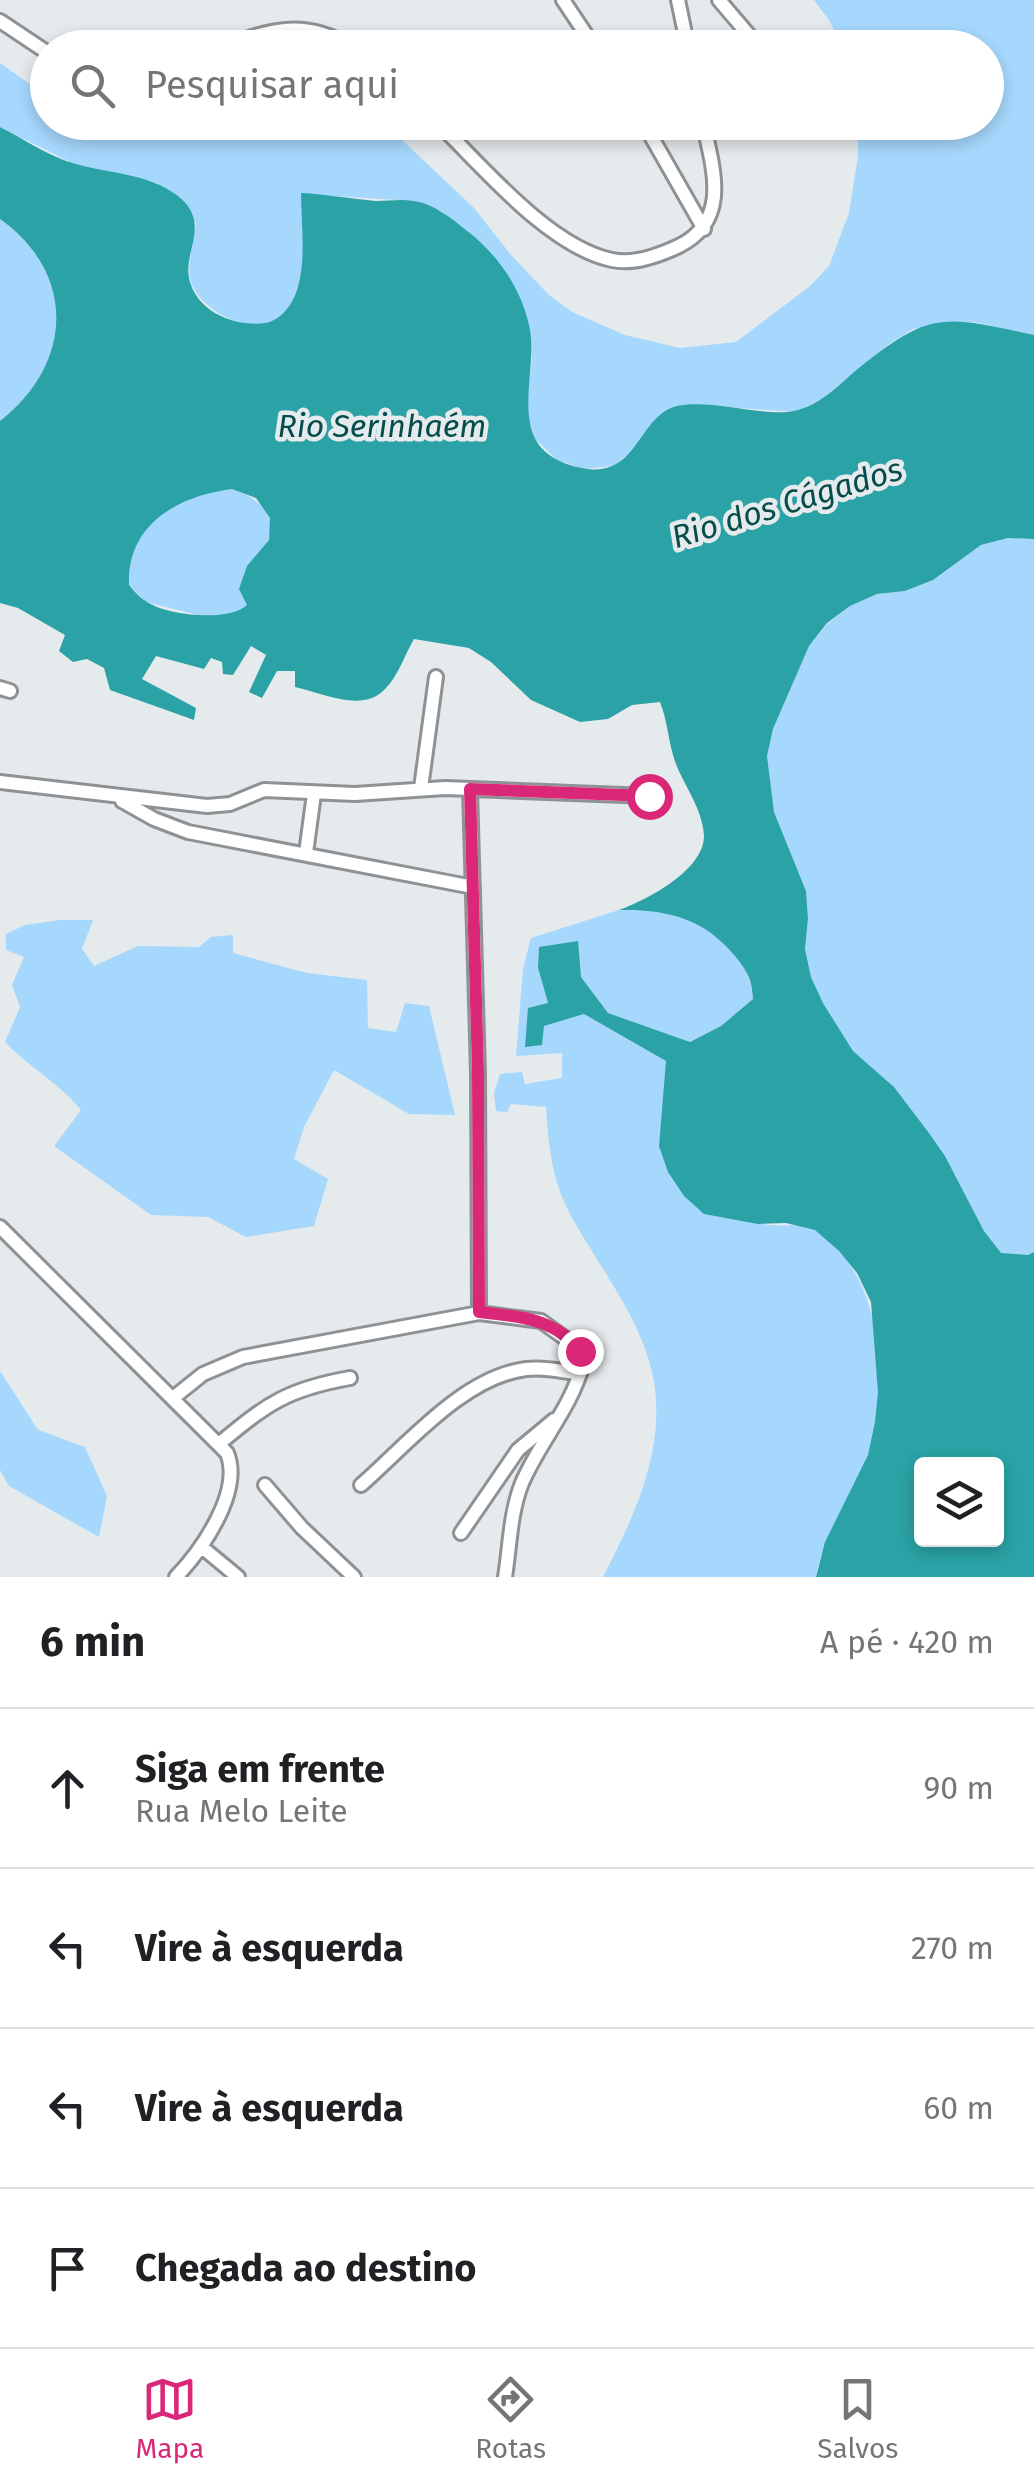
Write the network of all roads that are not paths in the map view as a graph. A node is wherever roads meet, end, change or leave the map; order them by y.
1 (563, 0) edge
2 (678, 0) edge
3 (719, 0) edge
4 (0, 21) edge
5 (279, 30) edge
6 (313, 30) edge
7 (583, 30) edge
8 (684, 30) edge
9 (745, 30) edge
10 (30, 41) edge
11 (456, 140) edge
12 (653, 140) edge
13 (707, 140) edge
14 (704, 229) junction
15 (436, 676) dead end
16 (0, 782) edge
17 (422, 788) junction
18 (470, 789) junction
19 (314, 794) junction
20 (649, 796) dead end
21 (116, 797) junction
22 (306, 854) junction
23 (473, 888) junction
24 (0, 1228) edge
25 (479, 1312) junction
26 (580, 1374) junction
27 (350, 1378) dead end
28 (174, 1398) junction
29 (560, 1416) junction
30 (220, 1443) junction
31 (265, 1485) dead end
32 (361, 1486) dead end
33 (461, 1533) dead end
34 (203, 1548) junction
35 (176, 1577) edge
36 (238, 1577) edge
37 (354, 1577) edge
38 (505, 1577) edge

1 - 7 street
2 - 8 street
3 - 9 street
4 - 10 street
5 - 6 street
11 - 14 street
12 - 14 street
13 - 14 street
15 - 17 street
16 - 21 street
17 - 18 street
17 - 19 street
18 - 20 street
18 - 23 street
19 - 21 street
19 - 22 street
21 - 22 street
22 - 23 street
23 - 25 street
24 - 28 street
25 - 26 street
25 - 28 street
26 - 29 street
26 - 32 street
27 - 30 street
28 - 30 street
29 - 33 street
29 - 38 street
30 - 34 street
31 - 37 street
34 - 35 street
34 - 36 street

